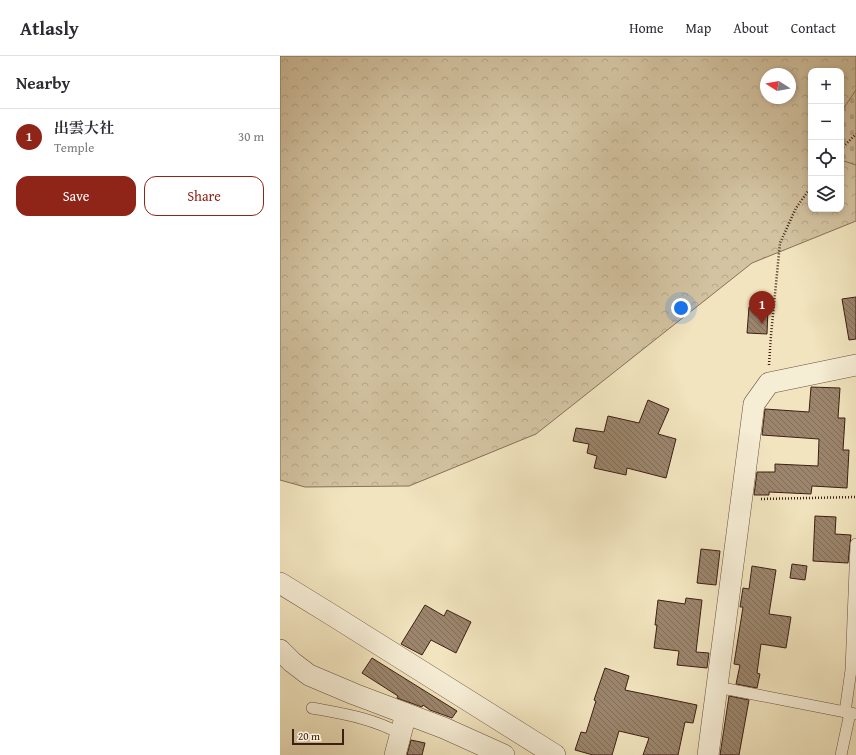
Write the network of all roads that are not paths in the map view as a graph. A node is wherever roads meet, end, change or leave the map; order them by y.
1 (856, 365) edge
2 (856, 544) edge
3 (280, 583) edge
4 (280, 650) edge
5 (717, 687) junction
6 (312, 708) dead end
7 (850, 713) edge
8 (403, 724) junction
9 (395, 755) edge
10 (504, 755) edge
11 (555, 755) edge
12 (708, 755) edge
13 (841, 755) edge

1 - 5 street
2 - 7 lane
3 - 11 street
4 - 8 street
5 - 7 lane
5 - 12 street
6 - 8 lane
7 - 13 lane
8 - 9 street
8 - 10 street

